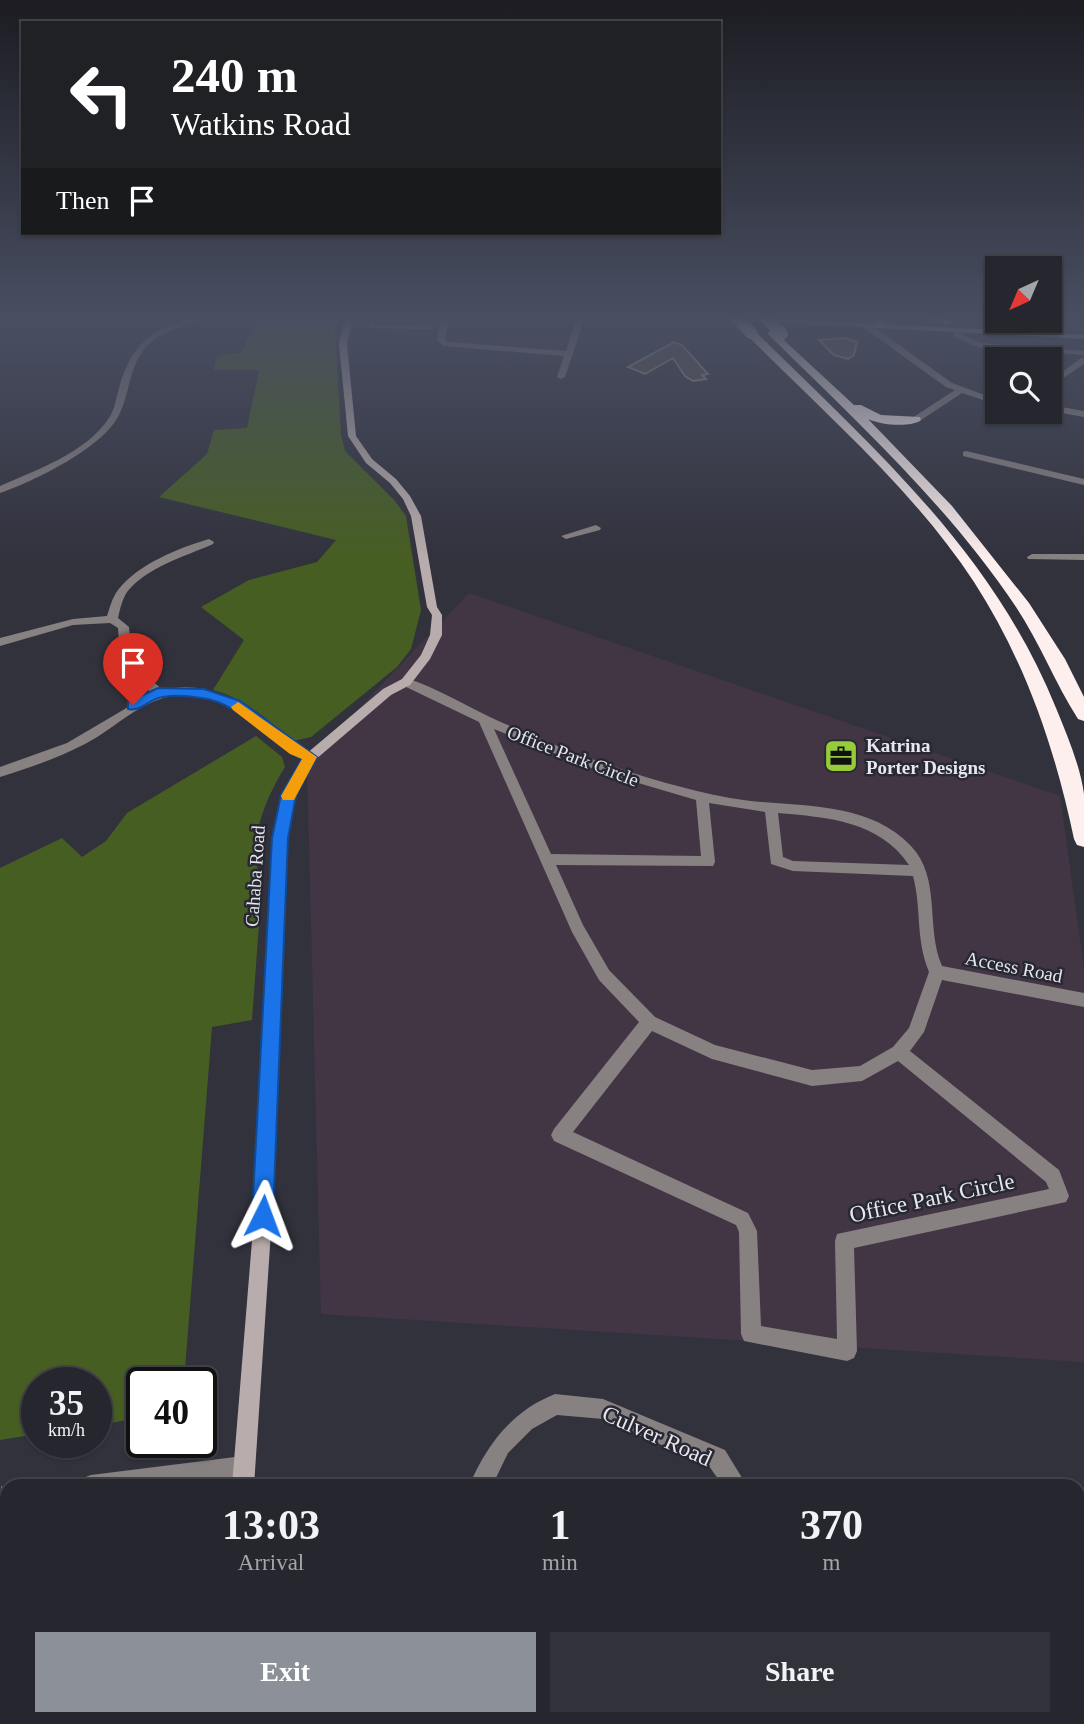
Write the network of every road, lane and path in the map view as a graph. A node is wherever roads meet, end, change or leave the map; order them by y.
1 (120, 397) edge
2 (348, 397) edge
3 (820, 397) edge
4 (838, 397) edge
5 (842, 397) edge
6 (950, 397) edge
7 (1062, 410) edge
8 (1084, 414) edge
9 (915, 421) junction
10 (966, 454) dead end
11 (903, 462) junction
12 (1084, 482) edge
13 (0, 490) edge
14 (596, 527) dead end
15 (566, 536) dead end
16 (209, 542) dead end
17 (1032, 557) dead end
18 (1084, 557) edge
19 (112, 618) junction
20 (0, 642) edge
21 (405, 682) junction
22 (158, 692) junction
23 (1084, 715) edge
24 (485, 723) junction
25 (303, 754) junction
26 (0, 772) edge
27 (702, 797) junction
28 (771, 809) junction
29 (1084, 839) edge
30 (547, 859) junction
31 (920, 871) junction
32 (937, 972) junction
33 (1084, 1000) edge
34 (649, 1022) junction
35 (899, 1052) junction
36 (243, 1477) edge
37 (209, 1479) edge
38 (484, 1479) edge
39 (731, 1479) edge

1 - 13 street
2 - 21 street, Cahaba Road
3 - 29 highway
4 - 11 highway
5 - 9 highway
6 - 9 street
7 - 8 street
9 - 11 highway
10 - 12 street
11 - 23 highway
14 - 15 street
16 - 19 street
17 - 18 street
19 - 20 street
19 - 22 street
21 - 24 street, Office Park Circle
21 - 25 street, Cahaba Road
22 - 25 street
22 - 26 street
24 - 27 street, Office Park Circle
24 - 30 street, Office Park Circle
25 - 36 street, Cahaba Road
27 - 28 street, Office Park Circle
27 - 30 street
28 - 31 street, Office Park Circle
28 - 31 street
30 - 34 street, Office Park Circle
31 - 32 street
32 - 33 street, Access Road
32 - 35 street, Office Park Circle
34 - 35 street, Office Park Circle
34 - 35 street, Office Park Circle
36 - 37 street
38 - 39 street, Culver Road

